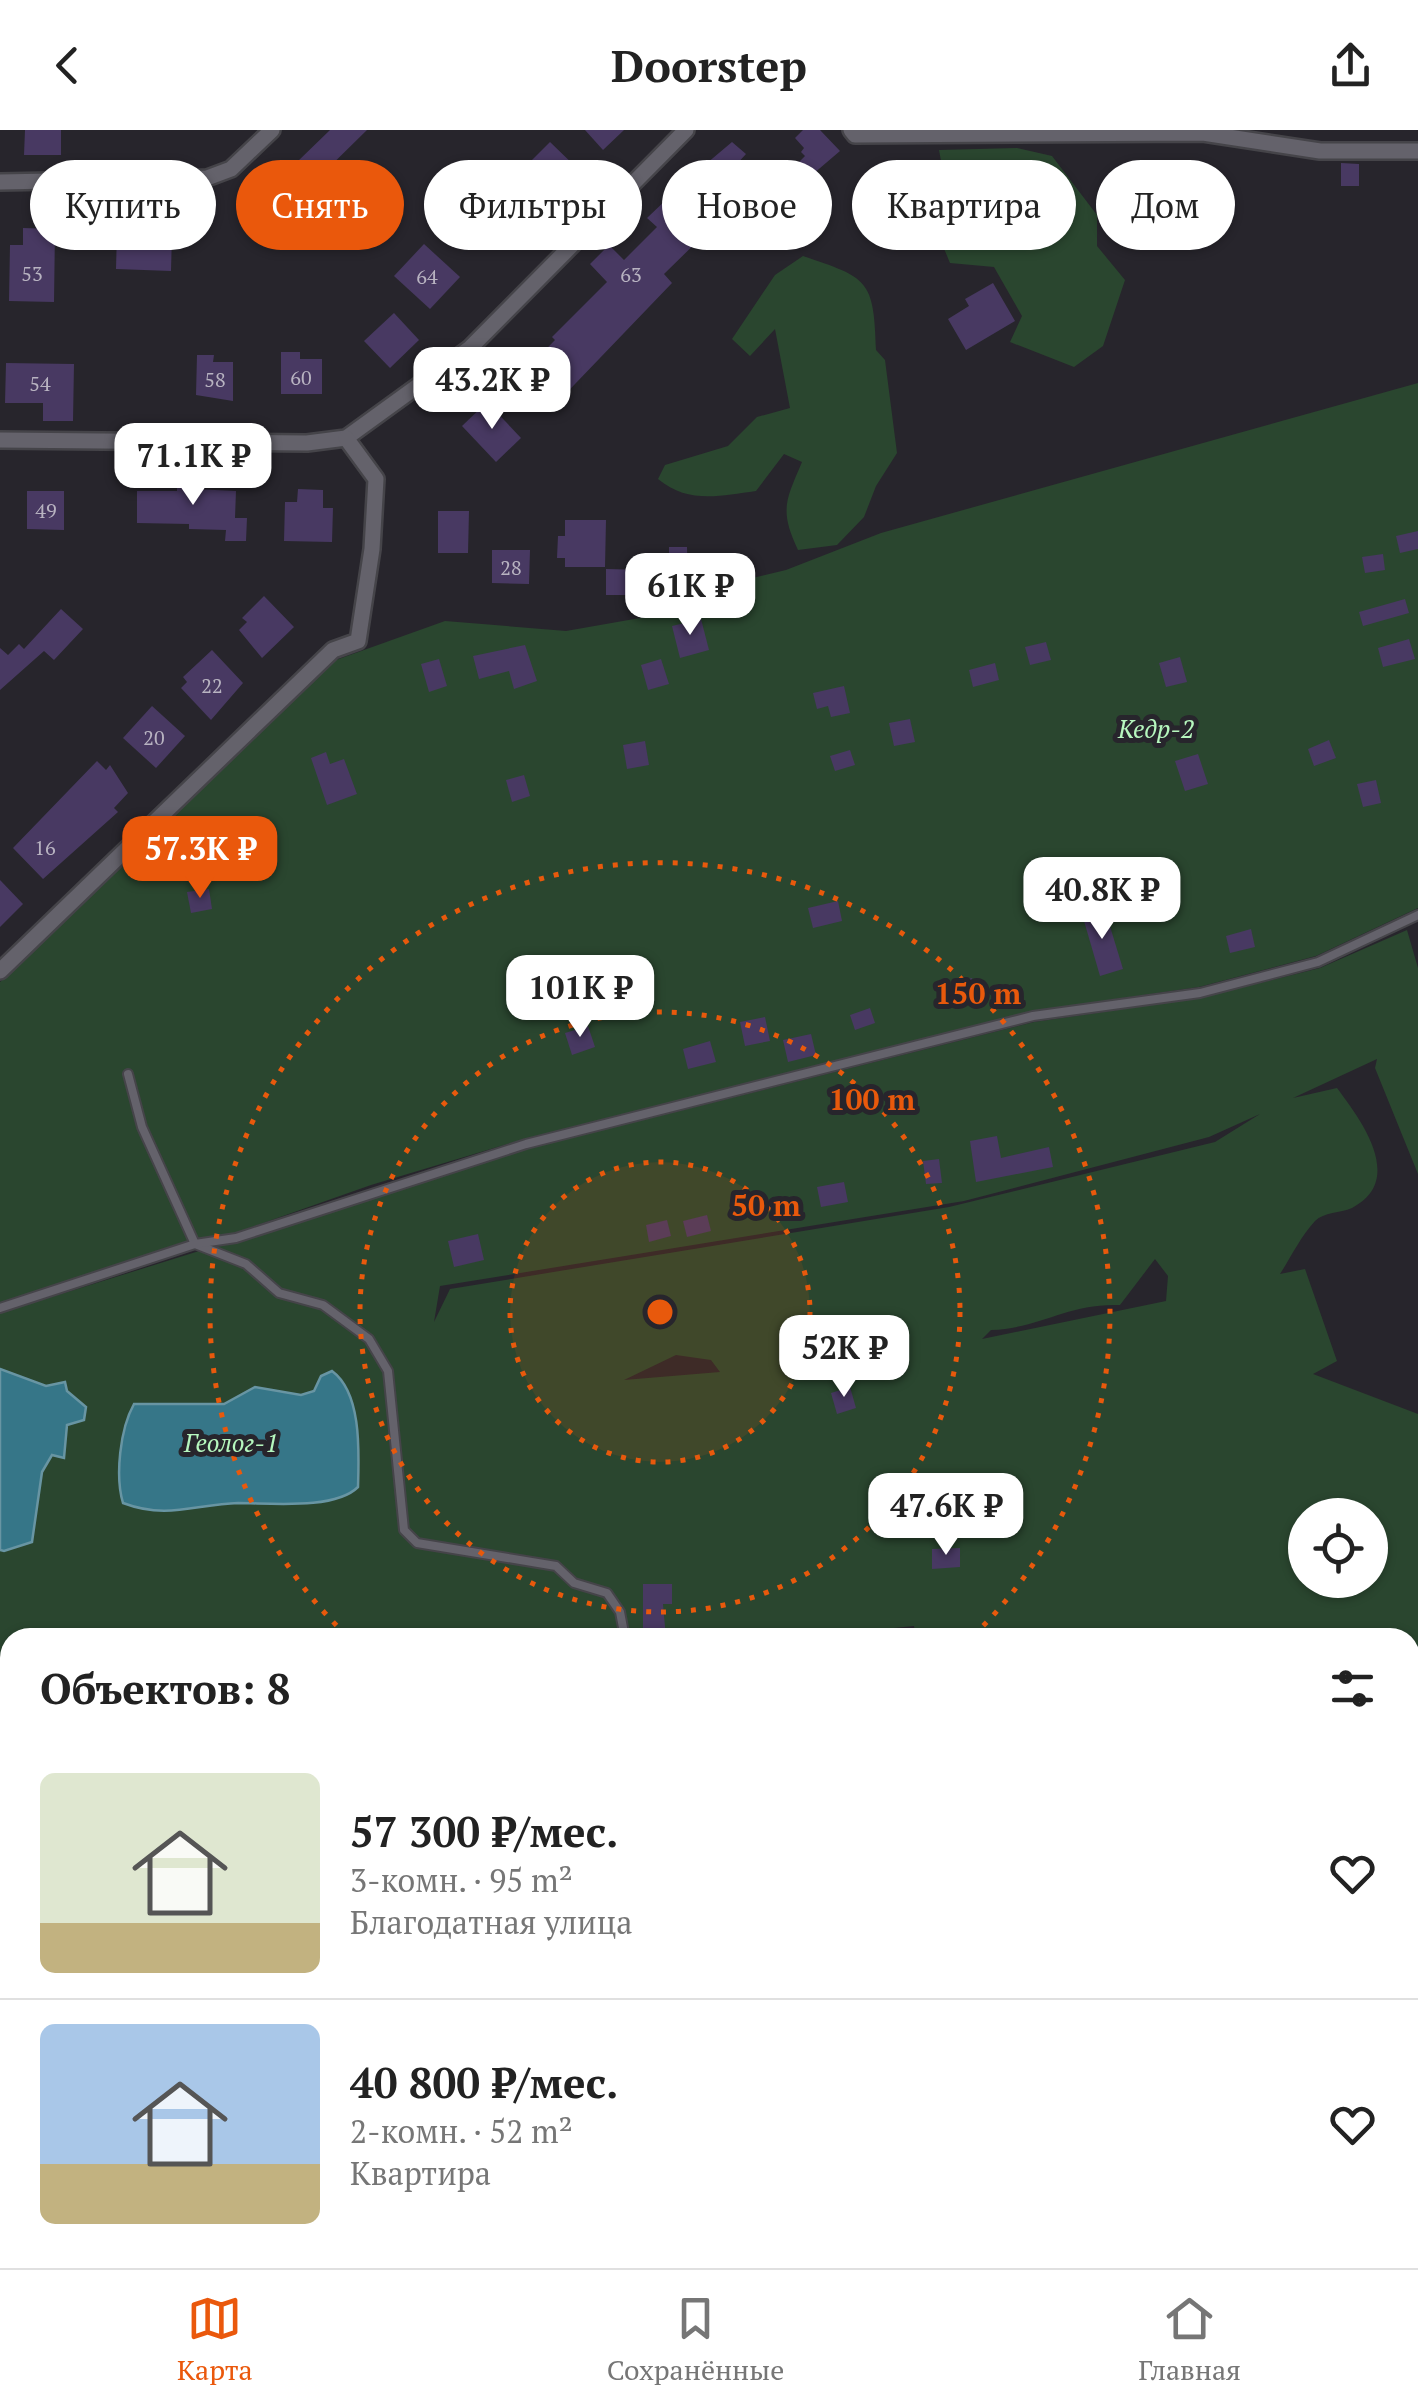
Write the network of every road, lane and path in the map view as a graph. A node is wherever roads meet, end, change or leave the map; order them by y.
1 (272, 130) edge
2 (686, 130) edge
3 (851, 130) edge
4 (1418, 151) edge
5 (0, 182) edge
6 (346, 438) junction
7 (0, 440) edge
8 (1418, 916) edge
9 (0, 971) edge
10 (128, 1074) dead end
11 (194, 1244) junction
12 (0, 1308) edge
13 (622, 1628) edge

1 - 5 street
2 - 6 street
3 - 4 street
6 - 7 street
6 - 9 street
8 - 11 lane
10 - 11 lane
11 - 12 lane
11 - 13 lane

